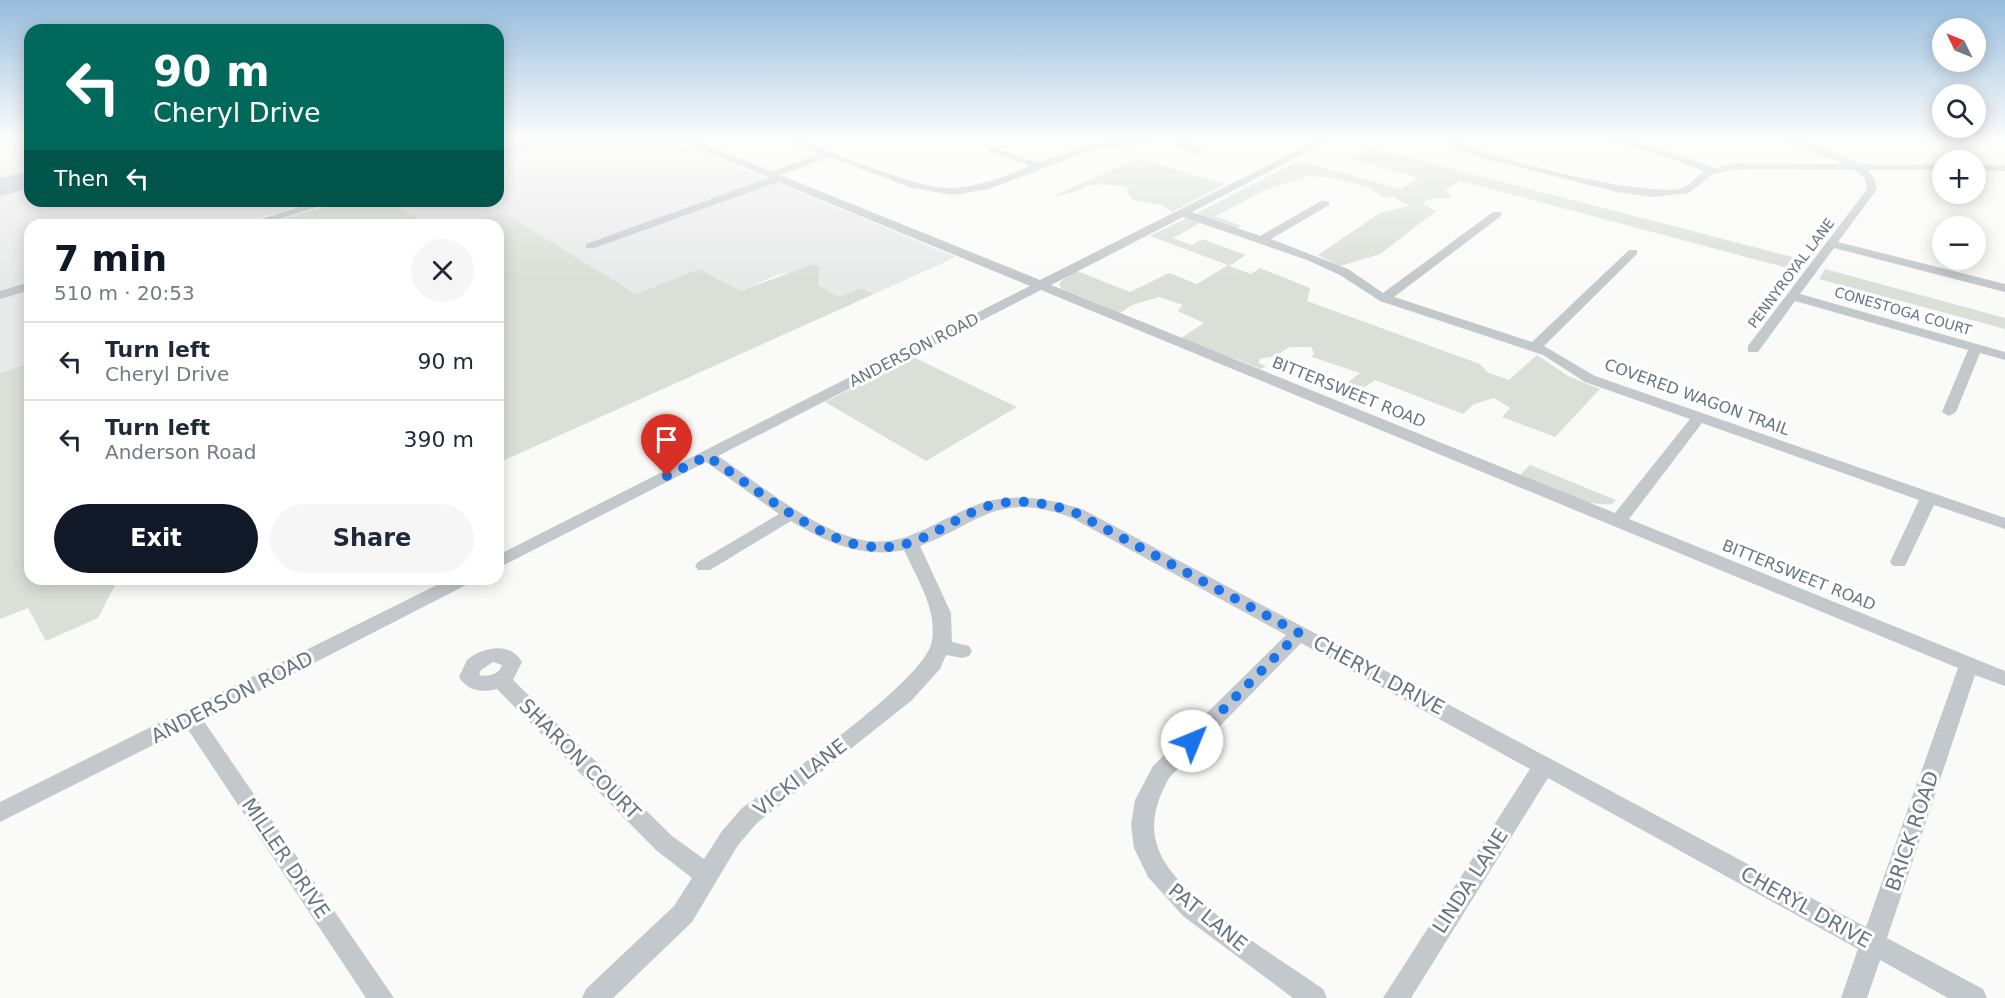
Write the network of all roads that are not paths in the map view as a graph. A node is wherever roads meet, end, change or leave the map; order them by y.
1 (751, 185) edge
2 (795, 185) edge
3 (912, 185) edge
4 (991, 185) edge
5 (1238, 185) edge
6 (1601, 185) edge
7 (1692, 185) edge
8 (1871, 185) edge
9 (1660, 195) junction
10 (1671, 202) dead end
11 (1325, 203) dead end
12 (311, 207) edge
13 (1183, 213) junction
14 (1497, 214) dead end
15 (269, 219) edge
16 (1261, 240) junction
17 (1831, 244) junction
18 (590, 246) dead end
19 (1633, 252) dead end
20 (1041, 285) junction
21 (24, 288) edge
22 (2005, 288) edge
23 (0, 295) edge
24 (1793, 296) junction
25 (1384, 298) junction
26 (1976, 347) junction
27 (1534, 348) junction
28 (1753, 349) dead end
29 (2005, 356) edge
30 (1949, 412) dead end
31 (1699, 417) junction
32 (707, 456) junction
33 (1928, 499) junction
34 (793, 513) junction
35 (1618, 521) junction
36 (2005, 524) edge
37 (910, 544) junction
38 (504, 559) edge
39 (1899, 562) dead end
40 (704, 566) dead end
41 (452, 585) edge
42 (1299, 633) junction
43 (477, 662) dead end
44 (1969, 664) junction
45 (2005, 679) edge
46 (191, 718) junction
47 (1545, 765) junction
48 (0, 813) edge
49 (708, 876) junction
50 (1873, 944) junction
51 (381, 998) edge
52 (595, 998) edge
53 (1314, 998) edge
54 (1396, 998) edge
55 (1854, 998) edge
56 (1974, 998) edge

1 - 18 street
2 - 20 street, BITTERSWEET ROAD
3 - 4 street
5 - 13 street, ANDERSON ROAD
6 - 9 street
7 - 9 street
8 - 17 street, PENNYROYAL LANE
9 - 10 street
11 - 16 street
12 - 15 street
13 - 16 street, COVERED WAGON TRAIL
13 - 20 street, ANDERSON ROAD
14 - 25 street
16 - 25 street, COVERED WAGON TRAIL
17 - 22 street
17 - 24 street, PENNYROYAL LANE
19 - 27 street
20 - 32 street, ANDERSON ROAD
20 - 35 street, BITTERSWEET ROAD
21 - 23 street
24 - 26 street, CONESTOGA COURT
24 - 28 street, PENNYROYAL LANE
25 - 27 street, COVERED WAGON TRAIL
26 - 29 street, CONESTOGA COURT
26 - 30 street
27 - 31 street, COVERED WAGON TRAIL
31 - 33 street, COVERED WAGON TRAIL
31 - 35 street
32 - 34 street, CHERYL DRIVE
32 - 38 street, ANDERSON ROAD
33 - 36 street, COVERED WAGON TRAIL
33 - 39 street
34 - 37 street, CHERYL DRIVE
34 - 40 street
35 - 44 street, BITTERSWEET ROAD
37 - 42 street, CHERYL DRIVE
37 - 49 street, VICKI LANE
41 - 46 street, ANDERSON ROAD
42 - 47 street, CHERYL DRIVE
42 - 53 street, PAT LANE
43 - 49 street, SHARON COURT
44 - 45 street, BITTERSWEET ROAD
44 - 50 street, BRICK ROAD
46 - 48 street, ANDERSON ROAD
46 - 51 street, MILLER DRIVE
47 - 50 street, CHERYL DRIVE
47 - 54 street, LINDA LANE
49 - 52 street, VICKI LANE
50 - 55 street, BRICK ROAD
50 - 56 street, CHERYL DRIVE

